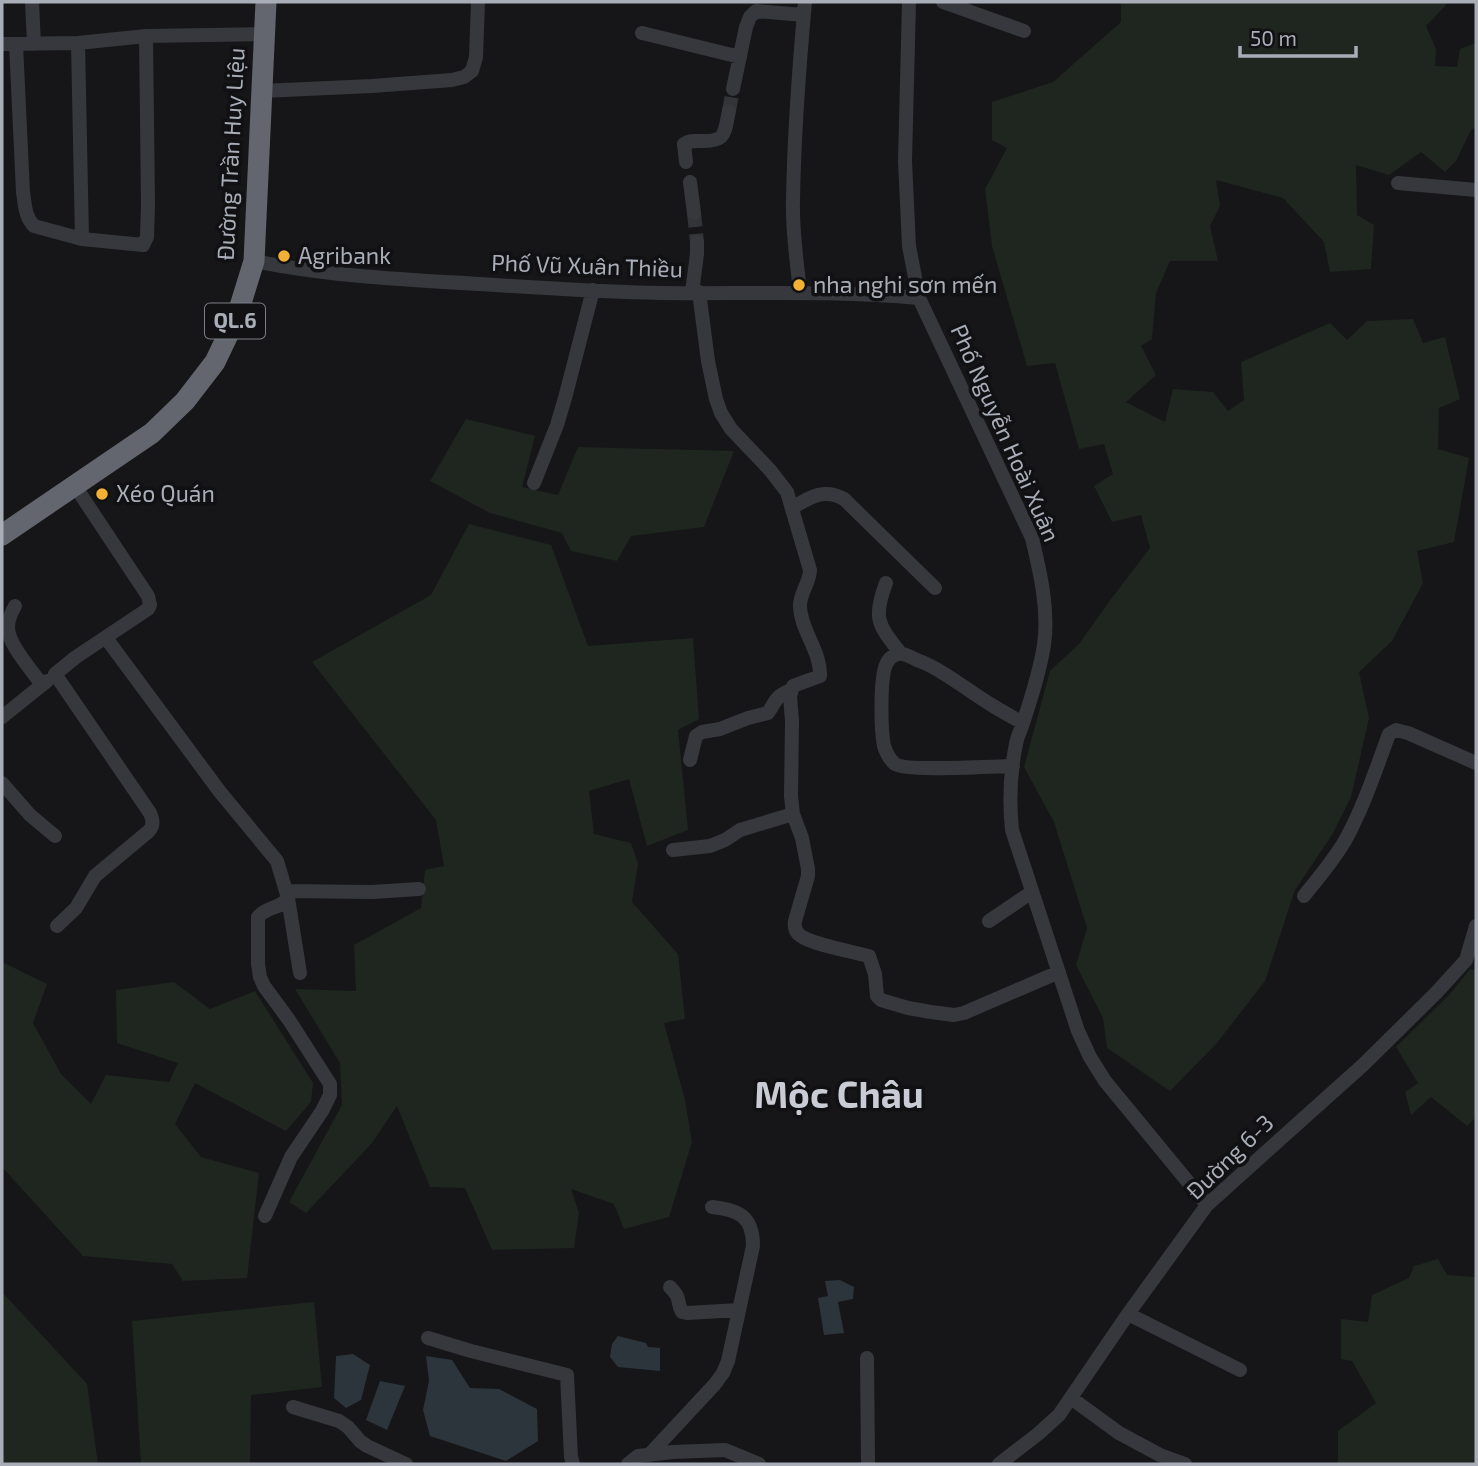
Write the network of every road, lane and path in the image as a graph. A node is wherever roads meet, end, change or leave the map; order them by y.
1 (32, 2) edge
2 (266, 2) edge
3 (478, 2) edge
4 (909, 2) edge
5 (943, 2) edge
6 (804, 8) edge
7 (1024, 31) dead end
8 (642, 33) dead end
9 (265, 34) junction
10 (146, 36) junction
11 (78, 43) junction
12 (9, 44) edge
13 (34, 44) junction
14 (740, 57) junction
15 (733, 89) tunnel mouth
16 (262, 91) junction
17 (729, 111) tunnel mouth
18 (686, 162) dead end
19 (690, 182) dead end
20 (1398, 183) dead end
21 (1476, 190) edge
22 (694, 213) tunnel mouth
23 (82, 239) junction
24 (697, 242) tunnel mouth
25 (254, 261) junction
26 (593, 290) junction
27 (695, 292) junction
28 (800, 292) junction
29 (919, 298) junction
30 (534, 483) dead end
31 (75, 486) junction
32 (792, 508) junction
33 (2, 535) edge
34 (886, 583) dead end
35 (935, 588) dead end
36 (15, 606) dead end
37 (106, 638) junction
38 (901, 654) junction
39 (55, 674) junction
40 (42, 685) junction
41 (790, 690) junction
42 (2, 717) edge
43 (1023, 723) junction
44 (690, 760) dead end
45 (1476, 763) edge
46 (1013, 766) junction
47 (2, 783) edge
48 (793, 814) junction
49 (55, 836) dead end
50 (673, 850) dead end
51 (419, 889) dead end
52 (1032, 892) junction
53 (1304, 896) dead end
54 (288, 898) junction
55 (989, 921) dead end
56 (57, 926) dead end
57 (1476, 926) edge
58 (1471, 962) edge
59 (1059, 972) junction
60 (300, 973) dead end
61 (1207, 1205) junction
62 (712, 1207) dead end
63 (265, 1216) dead end
64 (670, 1287) dead end
65 (739, 1310) junction
66 (1128, 1314) junction
67 (428, 1338) dead end
68 (867, 1359) dead end
69 (1240, 1370) dead end
70 (1071, 1398) junction
71 (293, 1407) dead end
72 (649, 1455) junction
73 (406, 1464) edge
74 (573, 1464) edge
75 (628, 1464) edge
76 (759, 1464) edge
77 (868, 1464) edge
78 (999, 1464) edge
79 (1185, 1464) edge

1 - 13 street
2 - 9 highway, Đường Trần Huy Liệu / QL.6
3 - 16 street
4 - 29 street, Phố Nguyễn Hoài Xuân
5 - 7 street
6 - 14 street
6 - 28 street
8 - 14 street
9 - 10 street
9 - 16 highway, Đường Trần Huy Liệu / QL.6
10 - 11 street
10 - 23 street
11 - 13 street
11 - 23 street
12 - 13 street
12 - 23 street
14 - 15 street
16 - 25 highway, Đường Trần Huy Liệu / QL.6
17 - 18 street
19 - 22 street
20 - 21 street
24 - 27 street
25 - 26 street, Phố Vũ Xuân Thiều
25 - 31 highway, Đường Trần Huy Liệu / QL.6
26 - 27 street, Phố Vũ Xuân Thiều
26 - 30 street
27 - 28 street, Phố Vũ Xuân Thiều
27 - 32 street
28 - 29 street, Phố Vũ Xuân Thiều
29 - 43 street, Phố Nguyễn Hoài Xuân
31 - 33 highway, Đường Trần Huy Liệu / QL.6
31 - 37 street
32 - 35 street
32 - 41 street
34 - 38 street
36 - 40 street
37 - 39 street
37 - 54 street
38 - 43 street
38 - 46 street
39 - 40 street
39 - 56 street
40 - 42 street
41 - 44 street
41 - 48 street
43 - 46 street, Phố Nguyễn Hoài Xuân
45 - 53 street
46 - 52 street, Phố Nguyễn Hoài Xuân
47 - 49 street
48 - 50 street
48 - 59 street
51 - 54 street
52 - 55 street
52 - 59 street, Phố Nguyễn Hoài Xuân
54 - 60 street
54 - 63 street
57 - 58 street, Đường 6-3
58 - 61 street, Đường 6-3
59 - 61 street, Phố Nguyễn Hoài Xuân
61 - 66 street, Đường 6-3
62 - 65 street
64 - 65 street
65 - 72 street
66 - 69 street
66 - 70 street, Đường 6-3
67 - 74 street
68 - 77 street
70 - 78 street, Đường 6-3
70 - 79 street
71 - 73 street
72 - 75 street
72 - 76 street

